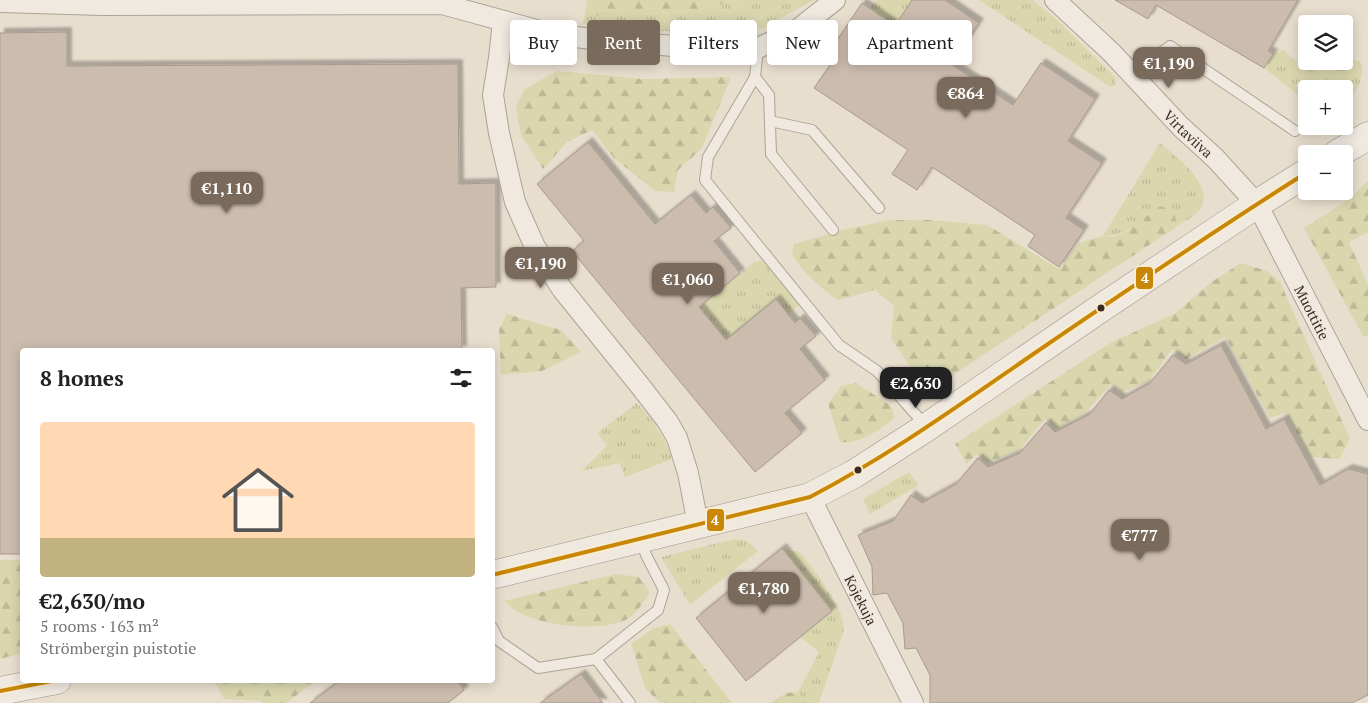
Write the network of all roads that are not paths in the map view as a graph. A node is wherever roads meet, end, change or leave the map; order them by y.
1 (835, 0) edge
2 (1055, 0) edge
3 (0, 2) edge
4 (503, 21) junction
5 (758, 48) junction
6 (1131, 75) junction
7 (755, 78) junction
8 (770, 121) junction
9 (1295, 131) dead end
10 (1368, 136) edge
11 (1352, 145) edge
12 (1298, 178) edge
13 (1256, 204) junction
14 (879, 208) dead end
15 (833, 230) dead end
16 (1368, 420) edge
17 (927, 427) junction
18 (810, 497) junction
19 (698, 524) junction
20 (641, 538) junction
21 (495, 574) edge
22 (495, 633) edge
23 (596, 659) junction
24 (41, 683) edge
25 (0, 691) edge
26 (630, 703) edge
27 (913, 703) edge

1 - 5 street
2 - 6 street, Virtaviiva
3 - 4 street
4 - 5 street
4 - 19 street
5 - 7 lane
6 - 9 lane
6 - 13 street, Virtaviiva
7 - 8 lane
7 - 17 lane
8 - 14 lane
8 - 15 lane
10 - 11 street
12 - 13 street
13 - 16 street, Muottitie
13 - 17 street
17 - 18 street
18 - 19 street
18 - 27 street, Kojekuja
19 - 20 street
20 - 21 street
20 - 23 lane
22 - 23 lane
23 - 26 lane
24 - 25 street

